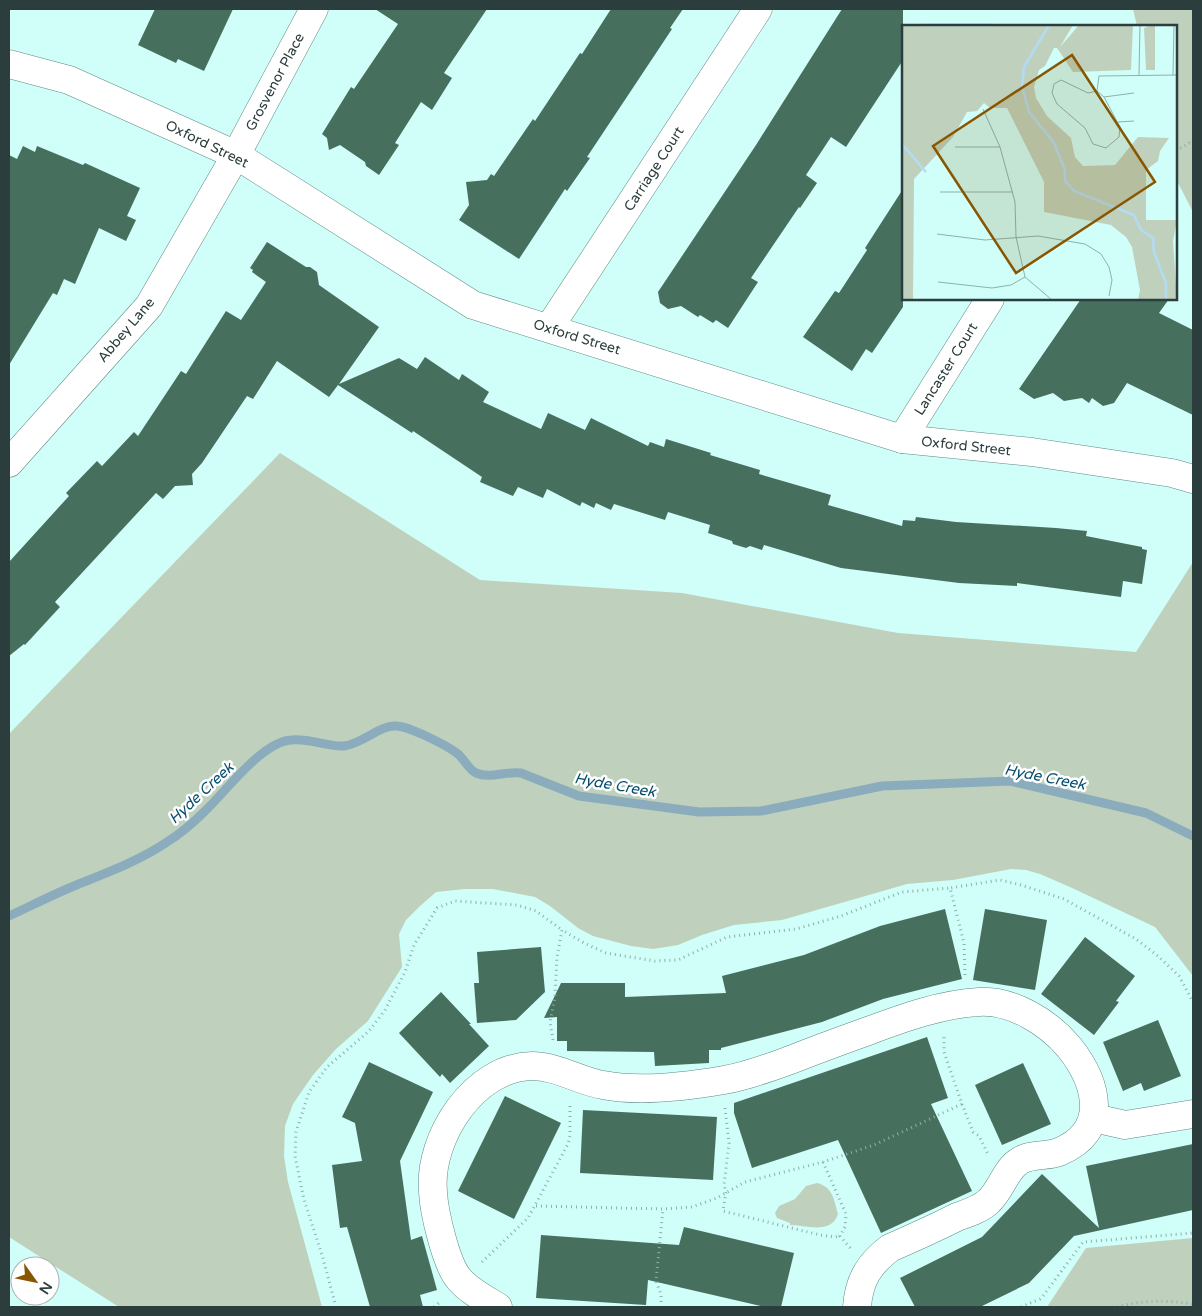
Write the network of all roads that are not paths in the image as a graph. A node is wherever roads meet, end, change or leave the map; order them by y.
1 (314, 9) edge
2 (758, 9) edge
3 (9, 64) edge
4 (236, 155) junction
5 (989, 300) edge
6 (549, 328) junction
7 (902, 439) junction
8 (9, 462) edge
9 (1193, 479) edge
10 (1193, 1114) edge
11 (1094, 1118) junction
12 (498, 1307) edge
13 (857, 1307) edge

1 - 4 street, Grosvenor Place
2 - 6 street, Carriage Court
3 - 4 street, Oxford Street
4 - 6 street, Oxford Street
4 - 8 street, Abbey Lane
5 - 7 street, Lancaster Court
6 - 7 street, Oxford Street
7 - 9 street, Oxford Street
10 - 11 street
11 - 12 street
11 - 13 street

